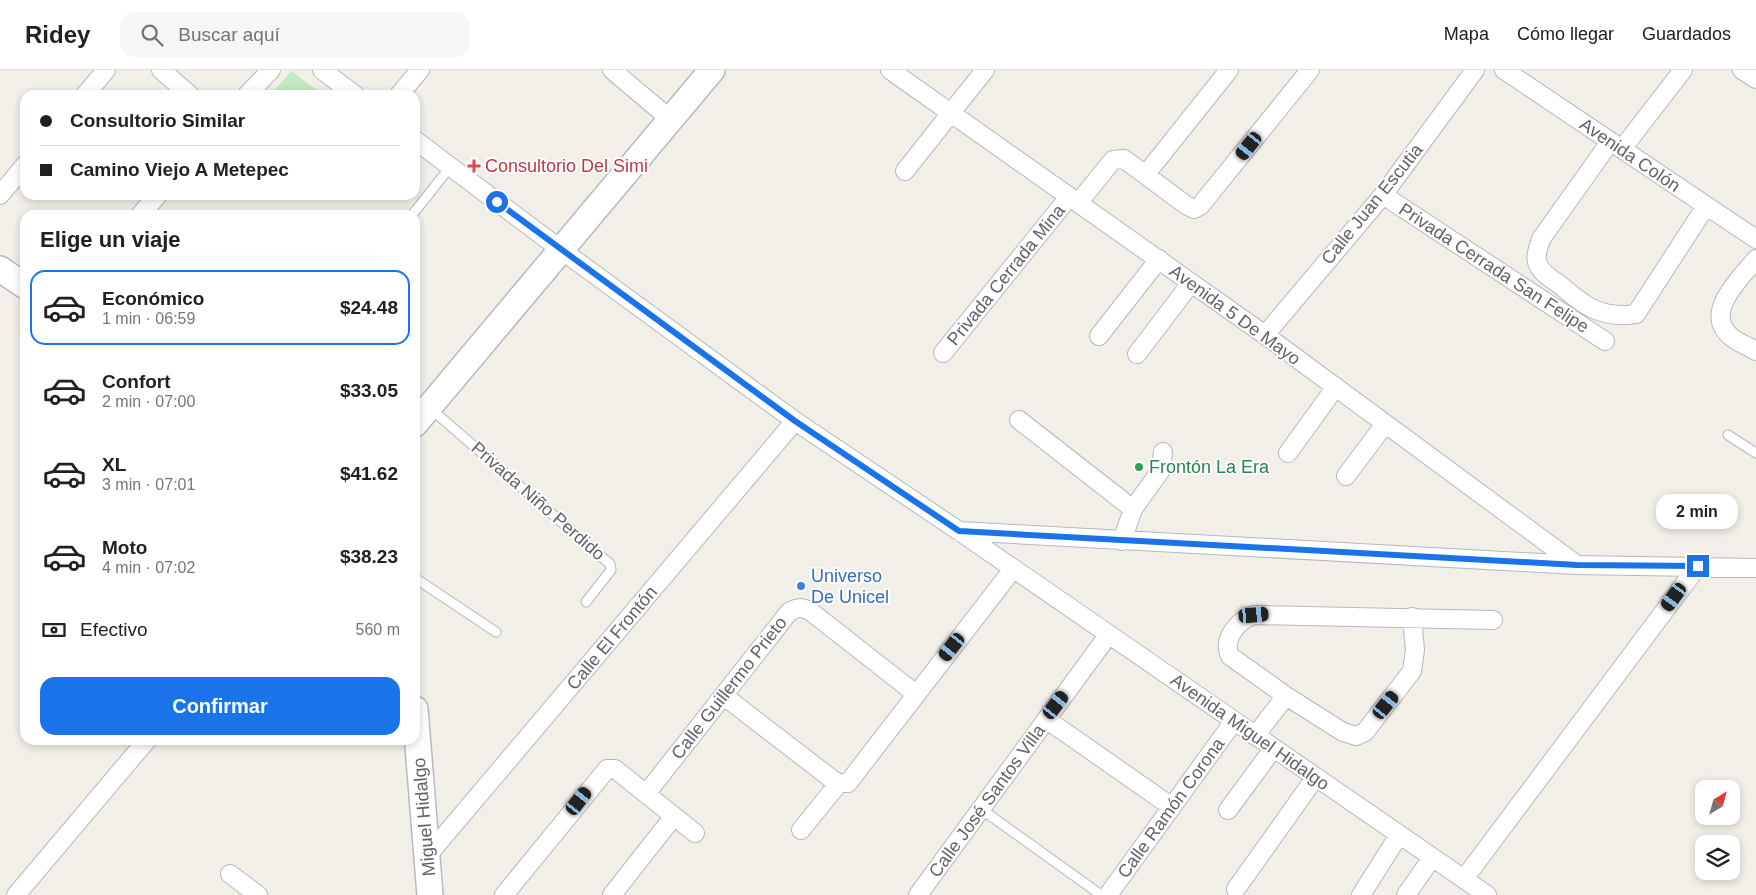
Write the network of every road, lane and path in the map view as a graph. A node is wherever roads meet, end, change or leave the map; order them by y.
1 (106, 70) edge
2 (160, 70) edge
3 (271, 70) edge
4 (322, 70) edge
5 (420, 70) edge
6 (612, 70) edge
7 (712, 70) edge
8 (890, 70) edge
9 (985, 70) edge
10 (1229, 70) edge
11 (1310, 70) edge
12 (1475, 70) edge
13 (1504, 70) edge
14 (1683, 70) edge
15 (1742, 70) edge
16 (1756, 80) edge
17 (89, 90) edge
18 (184, 90) edge
19 (252, 90) edge
20 (348, 90) edge
21 (403, 90) edge
22 (950, 113) junction
23 (670, 119) junction
24 (420, 144) edge
25 (1616, 145) junction
26 (450, 166) junction
27 (20, 171) edge
28 (905, 171) dead end
29 (1146, 174) junction
30 (1383, 194) junction
31 (0, 195) edge
32 (154, 200) edge
33 (1074, 200) junction
34 (1706, 206) junction
35 (144, 210) edge
36 (416, 210) edge
37 (1756, 239) edge
38 (560, 249) junction
39 (1159, 259) junction
40 (1756, 259) edge
41 (0, 269) edge
42 (20, 283) edge
43 (1191, 283) junction
44 (1265, 335) junction
45 (1099, 336) dead end
46 (1605, 341) dead end
47 (1756, 351) edge
48 (943, 353) dead end
49 (1137, 354) dead end
50 (1335, 388) junction
51 (422, 415) edge
52 (1018, 420) dead end
53 (795, 421) junction
54 (1386, 424) junction
55 (1728, 435) dead end
56 (1163, 452) dead end
57 (1288, 452) dead end
58 (1756, 453) edge
59 (1346, 476) dead end
60 (1133, 509) junction
61 (959, 531) junction
62 (1122, 541) junction
63 (1577, 565) junction
64 (1698, 566) junction
65 (1756, 568) edge
66 (1013, 569) junction
67 (420, 581) edge
68 (586, 602) dead end
69 (1412, 617) junction
70 (1492, 620) dead end
71 (496, 632) dead end
72 (1109, 634) junction
73 (916, 694) junction
74 (724, 696) junction
75 (1286, 696) junction
76 (1046, 719) junction
77 (1234, 721) junction
78 (1255, 736) junction
79 (143, 745) edge
80 (418, 745) edge
81 (1273, 749) junction
82 (1315, 778) junction
83 (845, 782) junction
84 (646, 794) junction
85 (1172, 807) junction
86 (981, 809) junction
87 (1228, 810) dead end
88 (674, 816) junction
89 (801, 830) dead end
90 (695, 833) dead end
91 (1399, 835) junction
92 (428, 855) junction
93 (1432, 858) junction
94 (230, 874) dead end
95 (1464, 879) junction
96 (1236, 889) dead end
97 (16, 895) edge
98 (258, 895) edge
99 (430, 895) edge
100 (504, 895) edge
101 (612, 895) edge
102 (918, 895) edge
103 (1101, 895) edge
104 (1108, 895) edge
105 (1361, 895) edge
106 (1406, 895) edge
107 (1487, 895) edge

1 - 17 street
2 - 18 street
3 - 19 street
4 - 20 street
5 - 21 street
6 - 23 street
7 - 23 main road
8 - 22 street, Avenida 5 De Mayo
9 - 22 street
10 - 29 street
11 - 29 street
12 - 30 street, Calle Juan Escutia
13 - 25 street, Avenida Colón
14 - 25 street
15 - 16 street
22 - 28 street
22 - 33 street, Avenida 5 De Mayo
23 - 38 main road
24 - 26 street, Avenida Miguel Hidalgo
25 - 34 street, Avenida Colón
25 - 34 street
26 - 36 lane
26 - 38 street, Avenida Miguel Hidalgo
27 - 31 street
29 - 33 street, Privada Cerrada Mina
30 - 44 street, Calle Juan Escutia
30 - 46 street, Privada Cerrada San Felipe
32 - 35 street
33 - 39 street, Avenida 5 De Mayo
33 - 48 street, Privada Cerrada Mina
34 - 37 street, Avenida Colón
38 - 51 main road
38 - 53 street, Avenida Miguel Hidalgo
39 - 43 street, Avenida 5 De Mayo
39 - 45 street
40 - 47 street
41 - 42 main road
43 - 44 street, Avenida 5 De Mayo
43 - 49 street
44 - 50 street, Avenida 5 De Mayo
50 - 54 street, Avenida 5 De Mayo
50 - 57 street
51 - 68 lane, Privada Niño Perdido
52 - 60 street
53 - 61 street, Avenida Miguel Hidalgo
53 - 92 street, Calle El Frontón
54 - 59 street
54 - 63 street, Avenida 5 De Mayo
55 - 58 lane
56 - 60 street
60 - 62 street
61 - 62 street
61 - 66 street, Avenida Miguel Hidalgo
62 - 63 street
63 - 64 street
64 - 65 street
64 - 95 street
66 - 72 street, Avenida Miguel Hidalgo
66 - 73 street
67 - 71 lane
69 - 70 street
69 - 75 street
69 - 75 street
72 - 76 street, Calle José Santos Villa
72 - 77 street, Avenida Miguel Hidalgo
73 - 74 street, Calle Guillermo Prieto
73 - 83 street
74 - 83 street
74 - 84 street, Calle Guillermo Prieto
75 - 78 street
76 - 85 street
76 - 86 street, Calle José Santos Villa
77 - 78 street, Avenida Miguel Hidalgo
77 - 85 street, Calle Ramón Corona
78 - 81 street, Avenida Miguel Hidalgo
79 - 97 street
80 - 92 main road, Miguel Hidalgo
81 - 82 street, Avenida Miguel Hidalgo
81 - 87 street
82 - 91 street, Avenida Miguel Hidalgo
82 - 96 street
83 - 89 street
84 - 88 street
84 - 100 street
85 - 104 street, Calle Ramón Corona
86 - 102 street, Calle José Santos Villa
86 - 103 lane
88 - 90 street
88 - 101 street
91 - 93 street, Avenida Miguel Hidalgo
91 - 105 street
92 - 99 main road, Miguel Hidalgo
93 - 95 street, Avenida Miguel Hidalgo
93 - 106 street
94 - 98 street
95 - 107 street, Avenida Miguel Hidalgo

